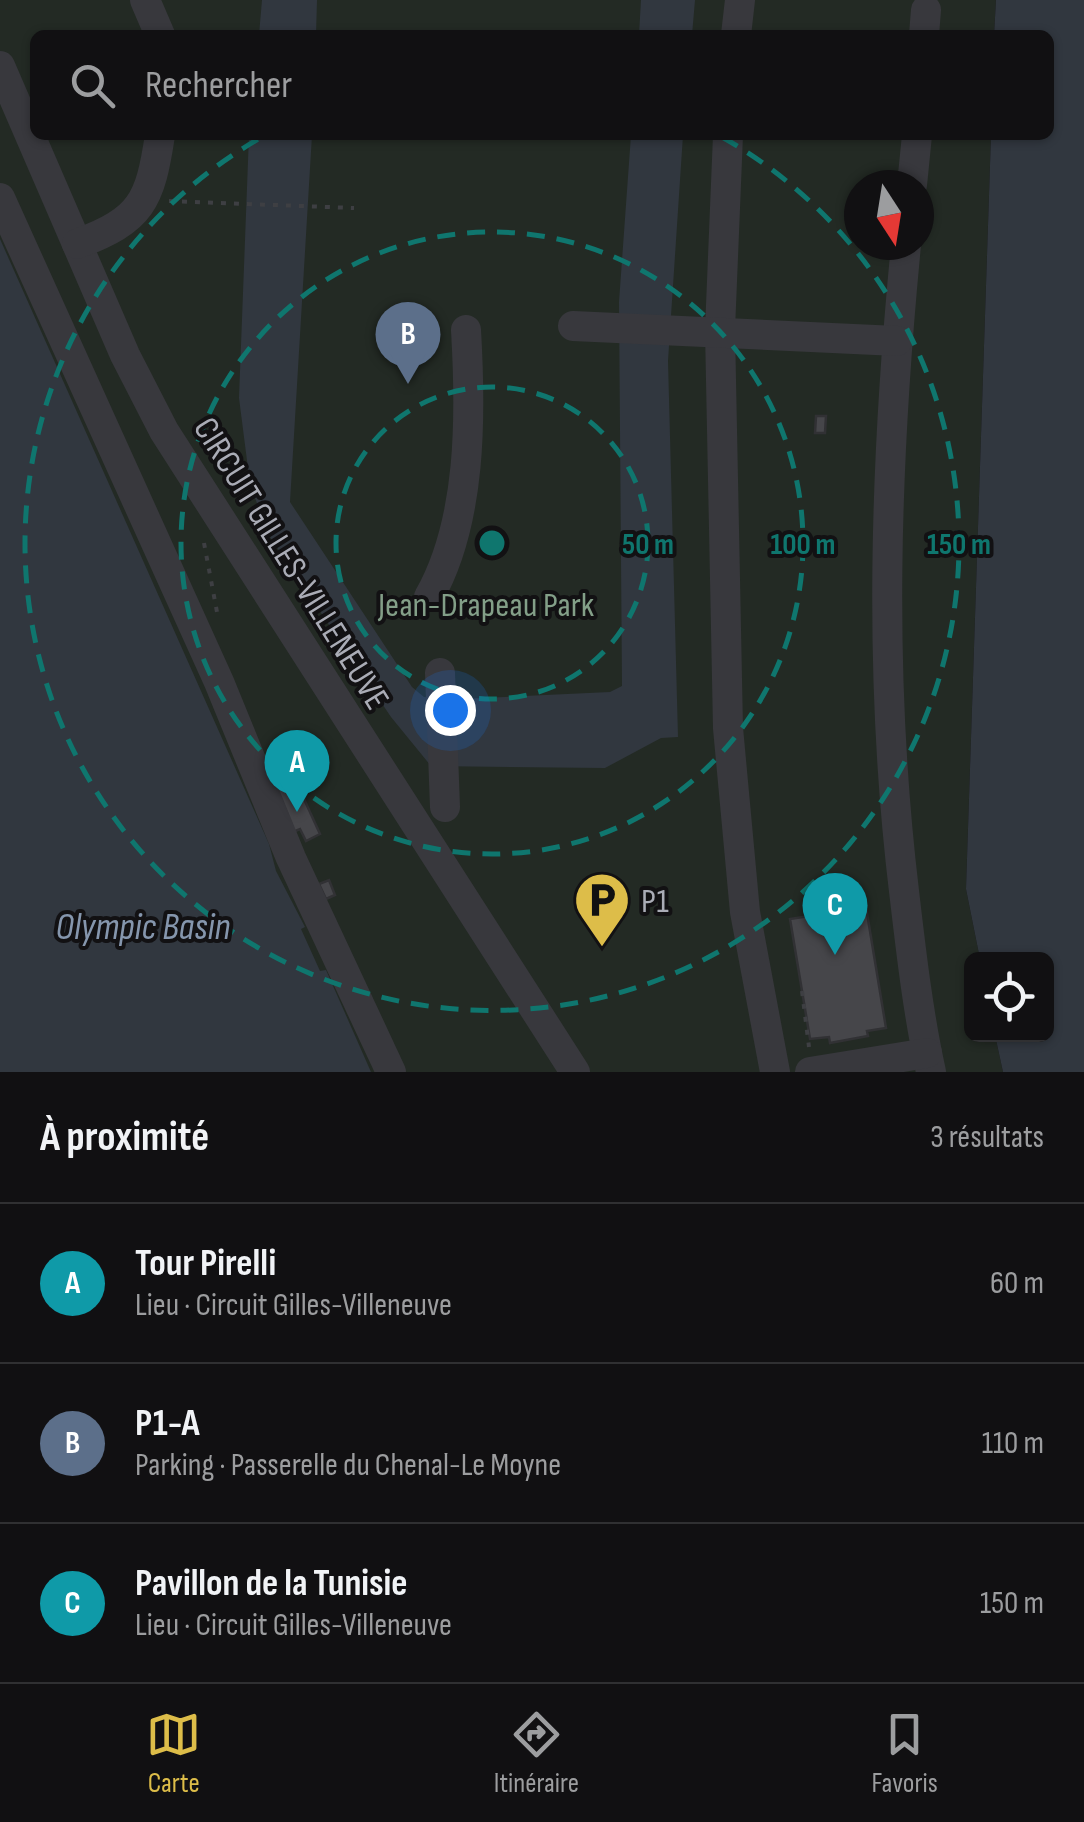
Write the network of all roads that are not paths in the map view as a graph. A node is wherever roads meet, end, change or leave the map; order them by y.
1 (144, 0) edge
2 (740, 0) edge
3 (158, 30) edge
4 (737, 30) edge
5 (0, 66) edge
6 (30, 135) edge
7 (32, 140) edge
8 (159, 140) edge
9 (728, 140) edge
10 (916, 140) edge
11 (914, 170) edge
12 (0, 198) edge
13 (77, 244) junction
14 (905, 260) edge
15 (573, 326) dead end
16 (711, 329) junction
17 (466, 330) dead end
18 (897, 342) junction
19 (429, 597) dead end
20 (440, 673) dead end
21 (446, 804) dead end
22 (929, 1062) edge
23 (822, 1070) edge
24 (391, 1072) edge
25 (575, 1072) edge
26 (775, 1072) edge

1 - 3 street
2 - 4 street
5 - 6 street, CIRCUIT GILLES-VILLENEUVE
7 - 13 street, CIRCUIT GILLES-VILLENEUVE
8 - 13 street
9 - 16 street
10 - 11 street
12 - 24 street
13 - 25 street, CIRCUIT GILLES-VILLENEUVE
14 - 18 street
15 - 16 street
16 - 18 street
16 - 26 street
17 - 19 street
18 - 22 street
20 - 21 street
22 - 23 street

